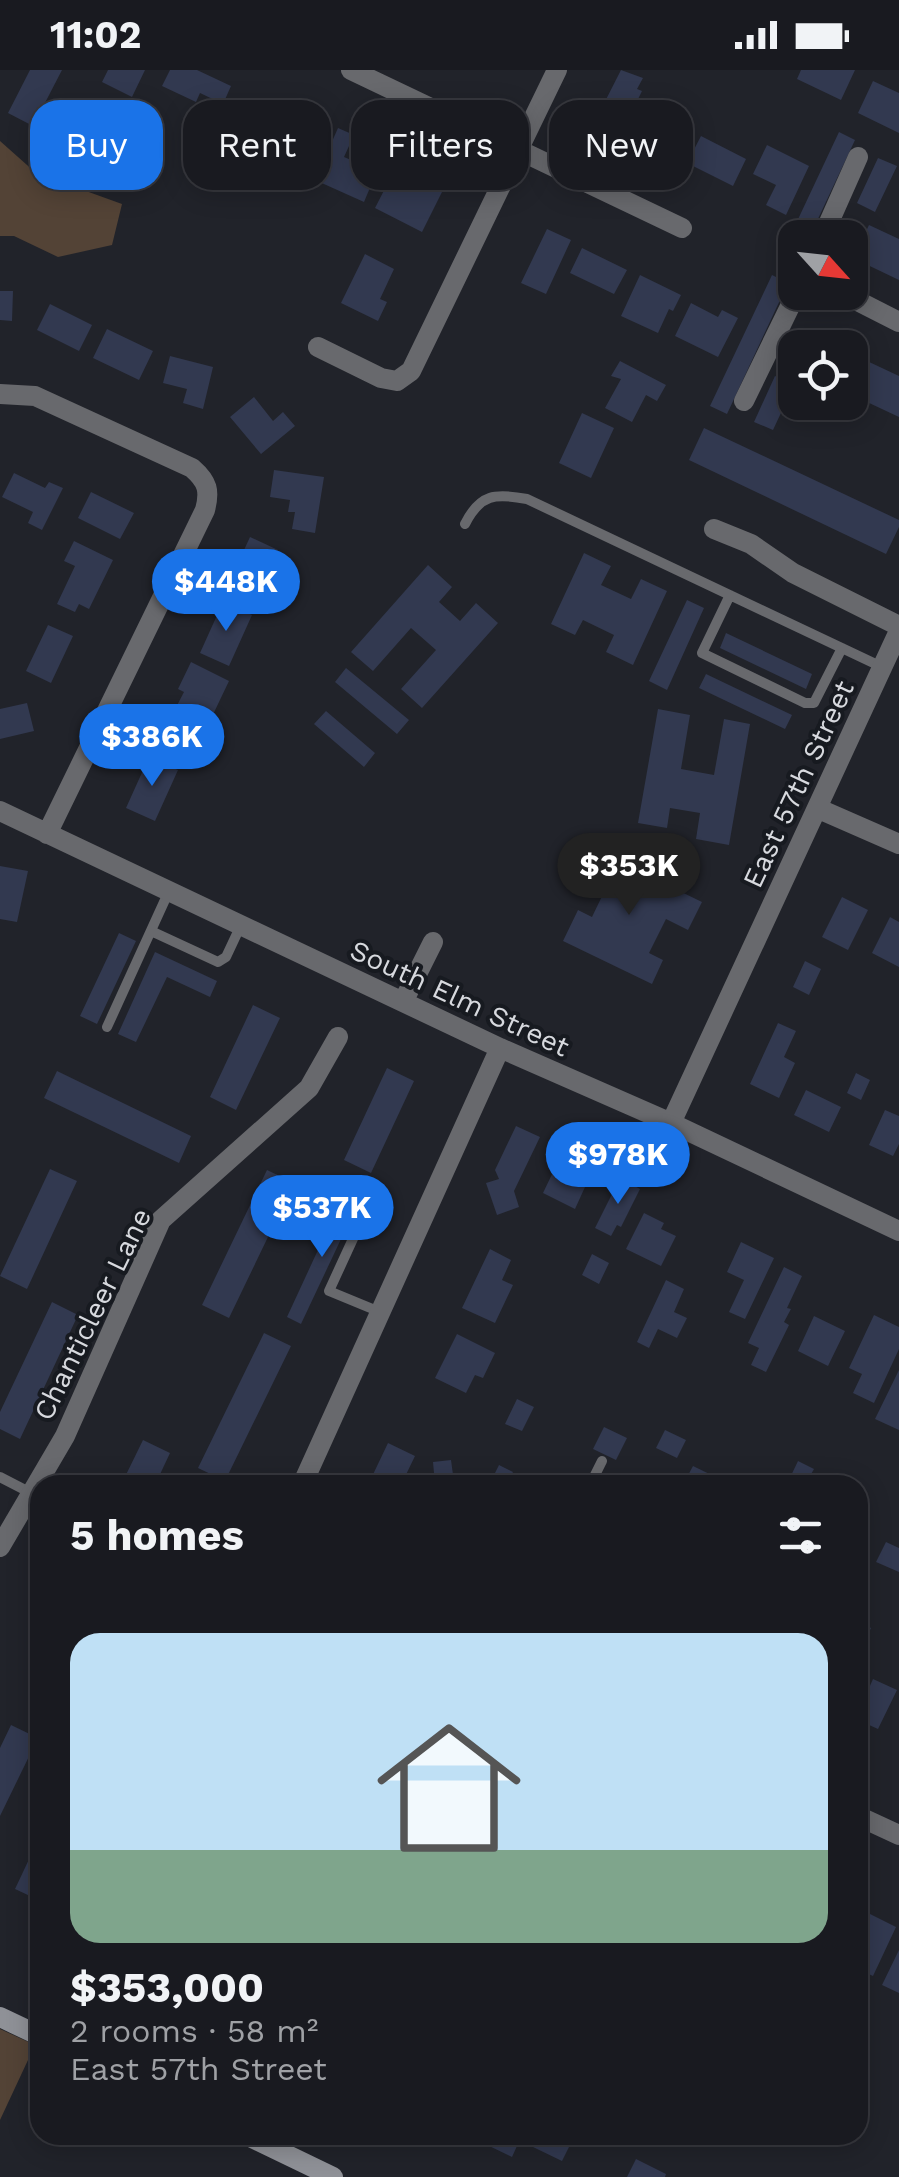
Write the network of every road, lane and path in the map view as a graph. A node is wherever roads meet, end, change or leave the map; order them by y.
1 (352, 70) edge
2 (557, 70) edge
3 (415, 100) edge
4 (529, 129) edge
5 (529, 155) edge
6 (858, 157) dead end
7 (499, 190) edge
8 (830, 220) edge
9 (682, 228) dead end
10 (868, 306) edge
11 (789, 310) edge
12 (899, 322) edge
13 (318, 347) dead end
14 (0, 394) edge
15 (744, 401) dead end
16 (465, 524) dead end
17 (714, 529) dead end
18 (730, 594) junction
19 (899, 628) edge
20 (842, 648) junction
21 (882, 668) junction
22 (820, 809) junction
23 (0, 811) edge
24 (48, 834) junction
25 (899, 844) edge
26 (169, 891) junction
27 (240, 926) junction
28 (150, 931) junction
29 (433, 942) dead end
30 (404, 1002) junction
31 (107, 1027) dead end
32 (338, 1036) dead end
33 (500, 1048) junction
34 (671, 1123) junction
35 (363, 1216) dead end
36 (899, 1231) edge
37 (381, 1312) junction
38 (602, 1461) dead end
39 (42, 1475) edge
40 (307, 1475) edge
41 (595, 1475) edge
42 (0, 1476) edge
43 (30, 1492) edge
44 (30, 1496) edge
45 (0, 1547) edge
46 (868, 1821) edge
47 (899, 1836) edge
48 (0, 2017) edge
49 (30, 2030) edge
50 (267, 2145) edge
51 (333, 2177) edge

1 - 3 street
2 - 4 street
5 - 9 street
6 - 8 street
7 - 13 street
10 - 12 street
11 - 15 street
14 - 24 street
16 - 18 lane
17 - 19 street
18 - 20 lane
18 - 20 lane
19 - 21 street, East 57th Street
20 - 21 lane
21 - 22 street, East 57th Street
22 - 25 street
22 - 34 street, East 57th Street
23 - 24 street, South Elm Street
24 - 26 street, South Elm Street
26 - 27 street, South Elm Street
26 - 28 lane
27 - 28 lane
27 - 30 street, South Elm Street
28 - 31 lane
29 - 30 street
30 - 33 street, South Elm Street
32 - 39 street, Chanticleer Lane
33 - 34 street, South Elm Street
33 - 37 street
34 - 36 street, South Elm Street
35 - 37 lane
37 - 40 street
38 - 41 lane
42 - 43 lane
44 - 45 street, Chanticleer Lane
46 - 47 street
48 - 49 main road
50 - 51 main road

